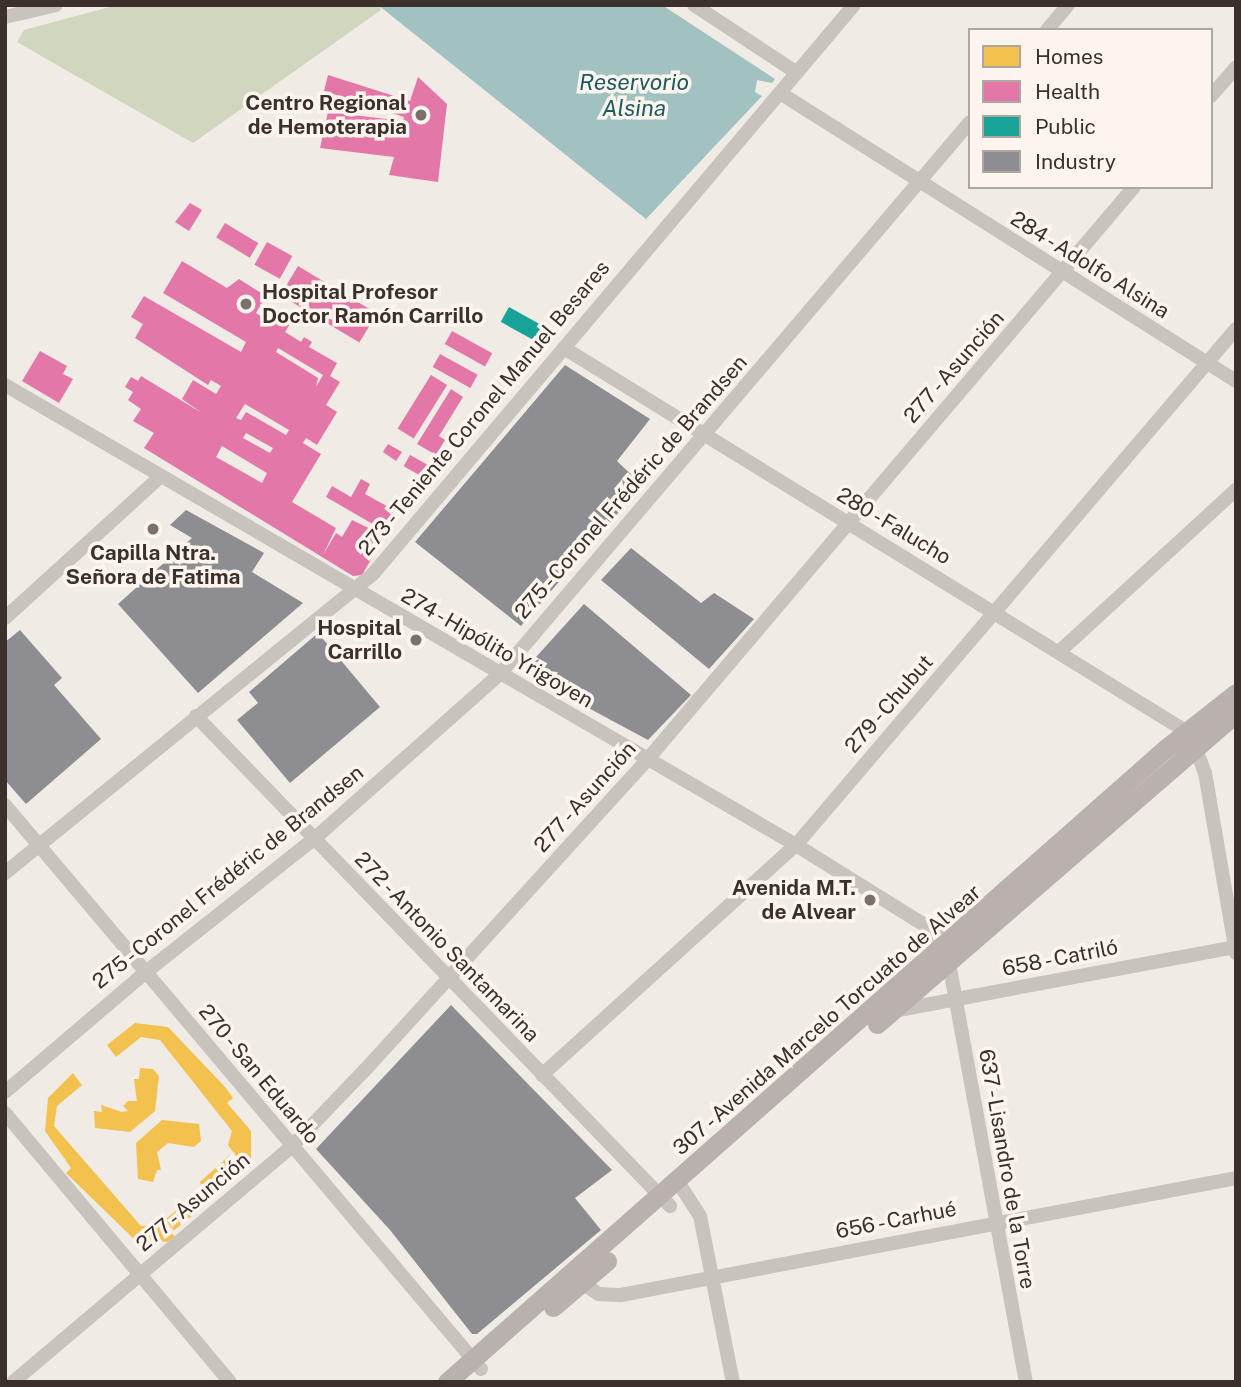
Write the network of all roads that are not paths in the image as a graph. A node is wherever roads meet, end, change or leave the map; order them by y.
1 (57, 5) edge
2 (694, 5) edge
3 (853, 5) edge
4 (1068, 5) edge
5 (5, 17) edge
6 (1049, 28) edge
7 (1236, 67) edge
8 (797, 73) junction
9 (780, 93) junction
10 (1213, 94) edge
11 (968, 124) edge
12 (919, 182) junction
13 (1132, 189) edge
14 (1062, 273) junction
15 (1236, 329) edge
16 (564, 348) junction
17 (1208, 363) junction
18 (1236, 381) edge
19 (5, 385) edge
20 (704, 434) junction
21 (160, 477) junction
22 (1236, 490) edge
23 (847, 523) junction
24 (354, 590) junction
25 (997, 611) junction
26 (5, 618) edge
27 (1060, 651) junction
28 (499, 675) junction
29 (1236, 692) edge
30 (1236, 713) edge
31 (196, 716) junction
32 (1190, 741) junction
33 (647, 760) junction
34 (5, 805) edge
35 (314, 839) junction
36 (38, 844) junction
37 (796, 845) junction
38 (5, 873) edge
39 (1235, 949) edge
40 (947, 955) junction
41 (146, 972) junction
42 (448, 979) junction
43 (955, 999) junction
44 (892, 1012) junction
45 (542, 1075) junction
46 (5, 1092) edge
47 (5, 1112) edge
48 (292, 1146) junction
49 (1236, 1178) edge
50 (682, 1186) junction
51 (666, 1201) junction
52 (994, 1222) junction
53 (140, 1275) junction
54 (712, 1278) junction
55 (576, 1279) junction
56 (473, 1370) edge
57 (5, 1371) edge
58 (14, 1382) edge
59 (230, 1382) edge
60 (447, 1382) edge
61 (733, 1382) edge
62 (1026, 1382) edge

1 - 5 street
2 - 8 street
3 - 8 street, 273 - Teniente Coronel Manuel Besares
4 - 6 street
7 - 10 street
8 - 9 street, 273 - Teniente Coronel Manuel Besares
9 - 12 street, 284 - Adolfo Alsina
9 - 16 street, 273 - Teniente Coronel Manuel Besares
11 - 12 street, 275 - Coronel Frédéric de Brandsen
12 - 14 street, 284 - Adolfo Alsina
12 - 20 street, 275 - Coronel Frédéric de Brandsen
13 - 14 street, 277 - Asunción
14 - 17 street, 284 - Adolfo Alsina
14 - 23 street, 277 - Asunción
15 - 17 street, 279 - Chubut
16 - 20 street, 280 - Falucho
16 - 24 street, 273 - Teniente Coronel Manuel Besares
17 - 18 street, 284 - Adolfo Alsina
17 - 25 street, 279 - Chubut
19 - 21 street, 274 - Hipólito Yrigoyen
20 - 23 street, 280 - Falucho
20 - 28 street, 275 - Coronel Frédéric de Brandsen
21 - 24 street, 274 - Hipólito Yrigoyen
21 - 26 street
22 - 27 street
23 - 25 street, 280 - Falucho
23 - 33 street, 277 - Asunción
24 - 28 street, 274 - Hipólito Yrigoyen
24 - 31 street, 273 - Teniente Coronel Manuel Besares
25 - 27 street, 280 - Falucho
25 - 37 street, 279 - Chubut
27 - 32 street, 280 - Falucho
28 - 33 street, 274 - Hipólito Yrigoyen
28 - 35 street, 275 - Coronel Frédéric de Brandsen
29 - 32 main road, 307 - Avenida Marcelo Torcuato de Alvear
30 - 32 main road, 307 - Avenida Marcelo Torcuato de Alvear
31 - 35 street, 272 - Antonio Santamarina
31 - 36 street, 273 - Teniente Coronel Manuel Besares
32 - 39 street
32 - 40 main road, 307 - Avenida Marcelo Torcuato de Alvear
33 - 37 street, 274 - Hipólito Yrigoyen
33 - 42 street, 277 - Asunción
34 - 36 street, 270 - San Eduardo
35 - 41 street, 275 - Coronel Frédéric de Brandsen
35 - 42 street, 272 - Antonio Santamarina
36 - 38 street, 273 - Teniente Coronel Manuel Besares
36 - 41 street, 270 - San Eduardo
37 - 40 street, 274 - Hipólito Yrigoyen
37 - 45 street, 279 - Chubut
39 - 43 street, 658 - Catriló
40 - 43 street, 637 - Lisandro de la Torre
40 - 44 main road, 307 - Avenida Marcelo Torcuato de Alvear
40 - 50 main road, 307 - Avenida Marcelo Torcuato de Alvear
41 - 46 street, 275 - Coronel Frédéric de Brandsen
41 - 48 street, 270 - San Eduardo
42 - 45 street, 272 - Antonio Santamarina
42 - 48 street, 277 - Asunción
43 - 44 street, 658 - Catriló
43 - 52 street, 637 - Lisandro de la Torre
44 - 50 main road, 307 - Avenida Marcelo Torcuato de Alvear
45 - 51 street, 272 - Antonio Santamarina
47 - 53 street
48 - 53 street, 277 - Asunción
48 - 56 street, 270 - San Eduardo
49 - 52 street, 656 - Carhué
50 - 51 main road, 307 - Avenida Marcelo Torcuato de Alvear
50 - 54 street
51 - 55 main road, 307 - Avenida Marcelo Torcuato de Alvear
52 - 54 street, 656 - Carhué
52 - 62 street, 637 - Lisandro de la Torre
53 - 58 street, 277 - Asunción
53 - 59 street
54 - 55 street, 656 - Carhué
54 - 61 street
55 - 56 main road, 307 - Avenida Marcelo Torcuato de Alvear
56 - 60 main road, 307 - Avenida Marcelo Torcuato de Alvear
57 - 58 street

